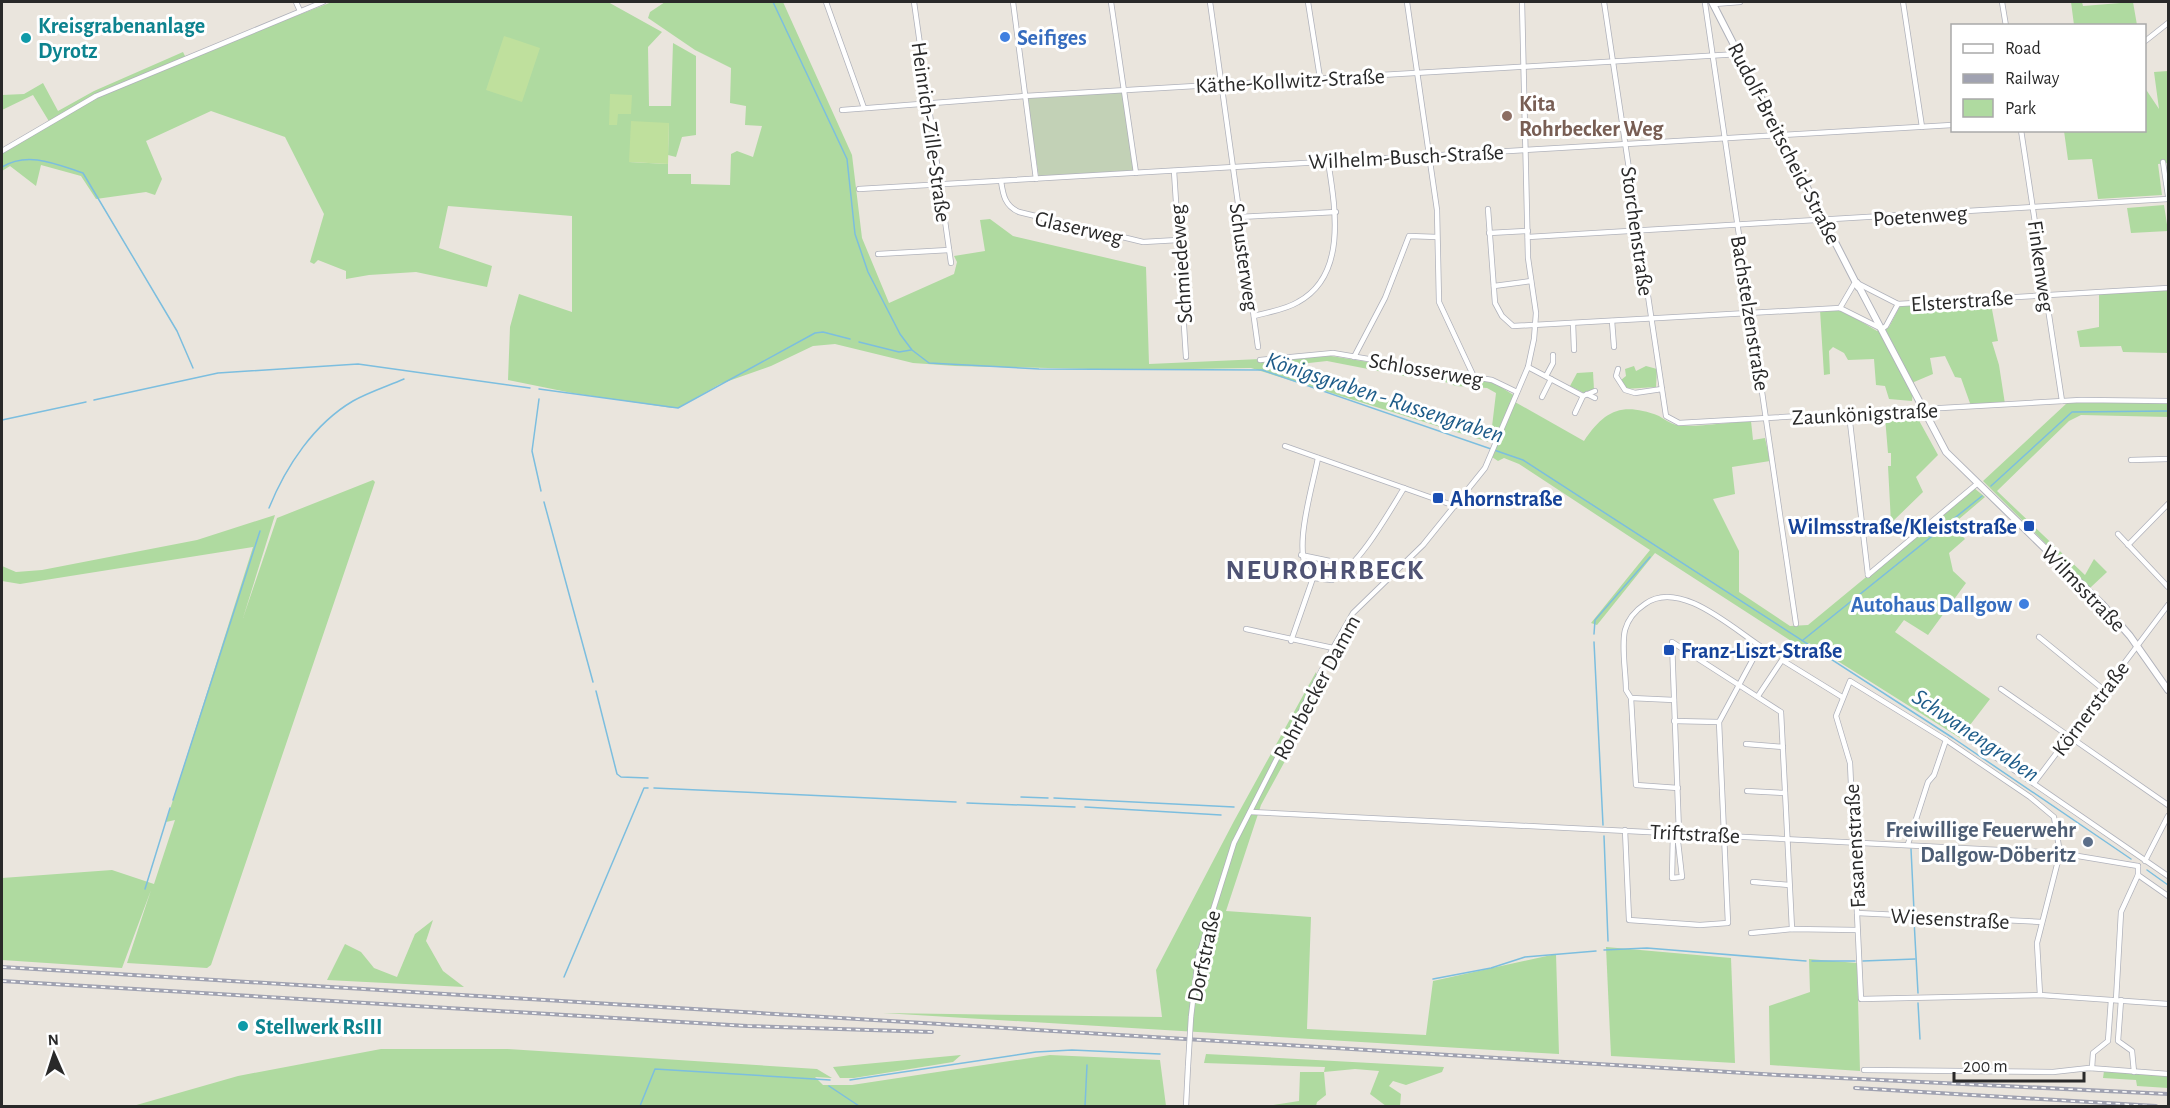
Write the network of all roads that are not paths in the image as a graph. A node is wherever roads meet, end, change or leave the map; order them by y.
1 (296, 2) edge
2 (323, 2) edge
3 (826, 2) edge
4 (914, 2) edge
5 (1013, 2) edge
6 (1111, 2) edge
7 (1210, 2) edge
8 (1308, 2) edge
9 (1407, 2) edge
10 (1522, 2) edge
11 (1604, 2) edge
12 (1740, 2) edge
13 (1903, 2) edge
14 (2002, 2) edge
15 (1711, 3) edge
16 (300, 11) junction
17 (2169, 23) edge
18 (2006, 24) edge
19 (2146, 41) edge
20 (1739, 54) junction
21 (1713, 56) junction
22 (1613, 62) junction
23 (1523, 66) junction
24 (1418, 73) junction
25 (1320, 78) junction
26 (1222, 84) junction
27 (1124, 90) junction
28 (1025, 96) junction
29 (928, 102) junction
30 (864, 108) junction
31 (842, 110) dead end
32 (1951, 124) edge
33 (1922, 127) junction
34 (2021, 132) edge
35 (1781, 135) junction
36 (1724, 138) junction
37 (1626, 144) junction
38 (1525, 149) junction
39 (2, 152) edge
40 (1430, 155) junction
41 (1328, 161) junction
42 (2163, 162) dead end
43 (1233, 166) junction
44 (1174, 171) junction
45 (1136, 173) junction
46 (1036, 179) junction
47 (1000, 181) junction
48 (939, 184) junction
49 (859, 189) dead end
50 (2169, 198) edge
51 (2033, 207) junction
52 (1488, 209) dead end
53 (1335, 212) junction
54 (1239, 217) junction
55 (1825, 221) junction
56 (1738, 225) junction
57 (1638, 231) junction
58 (1489, 232) junction
59 (1528, 234) junction
60 (1437, 237) junction
61 (1178, 240) junction
62 (949, 250) junction
63 (878, 254) dead end
64 (951, 262) dead end
65 (1531, 281) junction
66 (1857, 283) junction
67 (1494, 285) junction
68 (2169, 288) edge
69 (2046, 295) junction
70 (1898, 304) junction
71 (1840, 308) junction
72 (1751, 312) junction
73 (1254, 316) junction
74 (1651, 318) junction
75 (1612, 321) junction
76 (1573, 323) junction
77 (1536, 325) junction
78 (1882, 328) junction
79 (1258, 347) dead end
80 (1614, 347) dead end
81 (1574, 350) dead end
82 (1553, 355) dead end
83 (1186, 357) dead end
84 (1354, 357) junction
85 (1260, 360) dead end
86 (1528, 367) junction
87 (1618, 369) dead end
88 (1474, 377) junction
89 (1549, 378) junction
90 (1662, 389) junction
91 (1595, 391) dead end
92 (1516, 394) junction
93 (1585, 395) junction
94 (1542, 397) dead end
95 (1596, 398) dead end
96 (2062, 401) junction
97 (2169, 401) edge
98 (1922, 410) junction
99 (1575, 413) dead end
100 (1849, 414) junction
101 (1767, 418) junction
102 (1669, 419) joint
103 (1285, 446) dead end
104 (1318, 458) junction
105 (2169, 459) edge
106 (2132, 460) dead end
107 (1978, 483) junction
108 (1404, 488) junction
109 (1989, 495) joint
110 (2169, 504) edge
111 (1455, 506) junction
112 (2118, 534) dead end
113 (2128, 545) junction
114 (1301, 555) junction
115 (1349, 565) junction
116 (1312, 578) junction
117 (2169, 587) edge
118 (2169, 605) edge
119 (1796, 624) dead end
120 (1246, 629) dead end
121 (2039, 637) dead end
122 (1291, 640) junction
123 (2136, 647) junction
124 (1333, 648) junction
125 (1740, 684) junction
126 (2001, 689) dead end
127 (2104, 690) junction
128 (2169, 690) edge
129 (1758, 696) junction
130 (1842, 697) junction
131 (1631, 698) junction
132 (1674, 700) junction
133 (1674, 721) junction
134 (1719, 722) junction
135 (2069, 736) junction
136 (1966, 737) dead end
137 (1946, 740) junction
138 (1746, 744) dead end
139 (1783, 747) junction
140 (2034, 783) junction
141 (1678, 788) junction
142 (1747, 791) dead end
143 (1785, 794) junction
144 (2169, 805) edge
145 (1250, 812) junction
146 (2169, 816) edge
147 (1625, 830) junction
148 (1676, 833) junction
149 (1725, 836) junction
150 (1787, 838) junction
151 (1854, 842) junction
152 (1908, 844) junction
153 (2060, 853) junction
154 (1676, 858) dead end
155 (2145, 861) junction
156 (2138, 866) junction
157 (2139, 875) junction
158 (2169, 876) edge
159 (1753, 882) dead end
160 (1789, 885) junction
161 (2169, 896) edge
162 (1857, 913) junction
163 (2042, 922) junction
164 (1792, 929) junction
165 (1857, 930) junction
166 (1751, 933) dead end
167 (2040, 995) junction
168 (2116, 1000) junction
169 (2169, 1004) edge
170 (2092, 1068) junction
171 (1864, 1070) dead end
172 (2134, 1072) junction
173 (2169, 1074) edge
174 (1186, 1107) edge

1 - 16 street
2 - 16 street
3 - 30 street
4 - 29 street, Heinrich-Zille-Straße
5 - 28 street
6 - 27 street
7 - 26 street, Schusterweg
8 - 25 street
9 - 24 street
10 - 23 street, Rohrbecker Damm
11 - 22 street, Storchenstraße
12 - 15 street
13 - 33 street
14 - 18 street
15 - 20 street, Rudolf-Breitscheid-Straße
15 - 21 street, Bachstelzenstraße
16 - 39 street
17 - 19 street
20 - 21 street, Käthe-Kollwitz-Straße
20 - 35 street, Rudolf-Breitscheid-Straße
21 - 22 street, Käthe-Kollwitz-Straße
21 - 36 street, Bachstelzenstraße
22 - 23 street, Käthe-Kollwitz-Straße
22 - 37 street, Storchenstraße
23 - 24 street, Käthe-Kollwitz-Straße
23 - 38 street, Rohrbecker Damm
24 - 25 street, Käthe-Kollwitz-Straße
24 - 40 street
25 - 26 street, Käthe-Kollwitz-Straße
26 - 27 street, Käthe-Kollwitz-Straße
26 - 43 street, Schusterweg
27 - 28 street, Käthe-Kollwitz-Straße
27 - 45 street
28 - 29 street, Käthe-Kollwitz-Straße
28 - 46 street
29 - 30 street, Käthe-Kollwitz-Straße
29 - 48 street, Heinrich-Zille-Straße
30 - 31 street, Käthe-Kollwitz-Straße
32 - 33 street, Wilhelm-Busch-Straße
33 - 35 street, Wilhelm-Busch-Straße
34 - 51 street, Finkenweg
35 - 36 street, Wilhelm-Busch-Straße
35 - 55 street, Rudolf-Breitscheid-Straße
36 - 37 street, Wilhelm-Busch-Straße
36 - 56 street, Bachstelzenstraße
37 - 38 street, Wilhelm-Busch-Straße
37 - 57 street, Storchenstraße
38 - 40 street, Wilhelm-Busch-Straße
38 - 59 street, Rohrbecker Damm
40 - 41 street, Wilhelm-Busch-Straße
40 - 60 street
41 - 43 street, Wilhelm-Busch-Straße
41 - 53 street
42 - 50 street
43 - 44 street, Wilhelm-Busch-Straße
43 - 54 street, Schusterweg
44 - 45 street, Wilhelm-Busch-Straße
44 - 61 street, Schmiedeweg
45 - 46 street, Wilhelm-Busch-Straße
46 - 47 street, Wilhelm-Busch-Straße
47 - 48 street, Wilhelm-Busch-Straße
47 - 61 street, Glaserweg
48 - 49 street, Wilhelm-Busch-Straße
48 - 62 street, Heinrich-Zille-Straße
50 - 51 street, Poetenweg
51 - 55 street, Poetenweg
51 - 69 street, Finkenweg
52 - 58 street
53 - 54 street
53 - 73 street
54 - 73 street, Schusterweg
55 - 56 street, Poetenweg
55 - 66 street, Rudolf-Breitscheid-Straße
56 - 57 street, Poetenweg
56 - 72 street, Bachstelzenstraße
57 - 59 street, Poetenweg
57 - 74 street, Storchenstraße
58 - 59 street, Poetenweg
58 - 67 street
59 - 65 street, Rohrbecker Damm
60 - 84 street
60 - 88 street
61 - 83 street, Schmiedeweg
62 - 63 street
62 - 64 street, Heinrich-Zille-Straße
65 - 67 street
65 - 77 street, Rohrbecker Damm
66 - 70 street
66 - 71 street
66 - 78 street, Rudolf-Breitscheid-Straße
67 - 77 street
68 - 69 street, Elsterstraße
69 - 70 street, Elsterstraße
69 - 96 street, Finkenweg
70 - 78 street
71 - 72 street
71 - 78 street
72 - 74 street
72 - 101 street, Bachstelzenstraße
73 - 79 street, Schusterweg
74 - 75 street
74 - 90 street, Storchenstraße
75 - 76 street
75 - 80 street
76 - 77 street
76 - 81 street
77 - 86 street, Rohrbecker Damm
78 - 98 street, Rudolf-Breitscheid-Straße
82 - 89 street
84 - 85 street, Schlosserweg
84 - 88 street, Schlosserweg
86 - 89 street
86 - 92 street, Rohrbecker Damm
87 - 90 street
88 - 92 street, Schlosserweg
89 - 93 street
89 - 94 street
90 - 102 street, Storchenstraße
91 - 93 street
92 - 111 street, Rohrbecker Damm
93 - 95 street
93 - 99 street
96 - 97 street, Zaunkönigstraße
96 - 98 street, Zaunkönigstraße
98 - 100 street, Zaunkönigstraße
98 - 107 street, Rudolf-Breitscheid-Straße
100 - 101 street, Zaunkönigstraße
100 - 107 street
101 - 102 street, Zaunkönigstraße
101 - 119 street, Bachstelzenstraße
103 - 104 street
104 - 108 street
104 - 114 street
105 - 106 street
107 - 109 street, Rudolf-Breitscheid-Straße
108 - 111 street
108 - 115 street
109 - 123 street, Wilmsstraße
110 - 113 street
111 - 124 street, Rohrbecker Damm
112 - 113 street
113 - 117 street
114 - 115 street
114 - 116 street
115 - 116 street
116 - 122 street
118 - 123 street, Körnerstraße
120 - 122 street
121 - 127 street
122 - 124 street
123 - 127 street, Körnerstraße
123 - 128 street, Wilmsstraße
124 - 145 street, Rohrbecker Damm
125 - 129 street
125 - 131 street
125 - 132 street
125 - 134 street
126 - 135 street
127 - 135 street, Körnerstraße
129 - 130 street
129 - 139 street
130 - 137 street
130 - 151 street, Fasanenstraße
131 - 132 street
131 - 141 street
132 - 133 street
133 - 134 street
133 - 141 street
134 - 149 street
135 - 140 street, Körnerstraße
135 - 144 street
136 - 140 street
137 - 152 street
137 - 153 street
138 - 139 street
139 - 143 street
140 - 155 street
141 - 148 street
142 - 143 street
143 - 150 street
145 - 147 street, Triftstraße
145 - 174 street, Dorfstraße, bridge
146 - 155 street
147 - 148 street, Triftstraße
147 - 149 street
148 - 149 street, Triftstraße
148 - 154 street
149 - 150 street, Triftstraße
150 - 151 street, Triftstraße
150 - 160 street
151 - 152 street, Triftstraße
151 - 162 street, Fasanenstraße
152 - 153 street, Triftstraße
153 - 156 street, Triftstraße
153 - 163 street
155 - 156 street
155 - 158 street
156 - 157 street
157 - 161 street
157 - 168 street
159 - 160 street
160 - 164 street
162 - 163 street, Wiesenstraße
162 - 165 street, Fasanenstraße
163 - 167 street
164 - 165 street
164 - 166 street
165 - 167 street, Fasanenstraße
167 - 168 street
168 - 169 street
168 - 170 street
168 - 172 street
170 - 171 street
170 - 172 street
172 - 173 street

